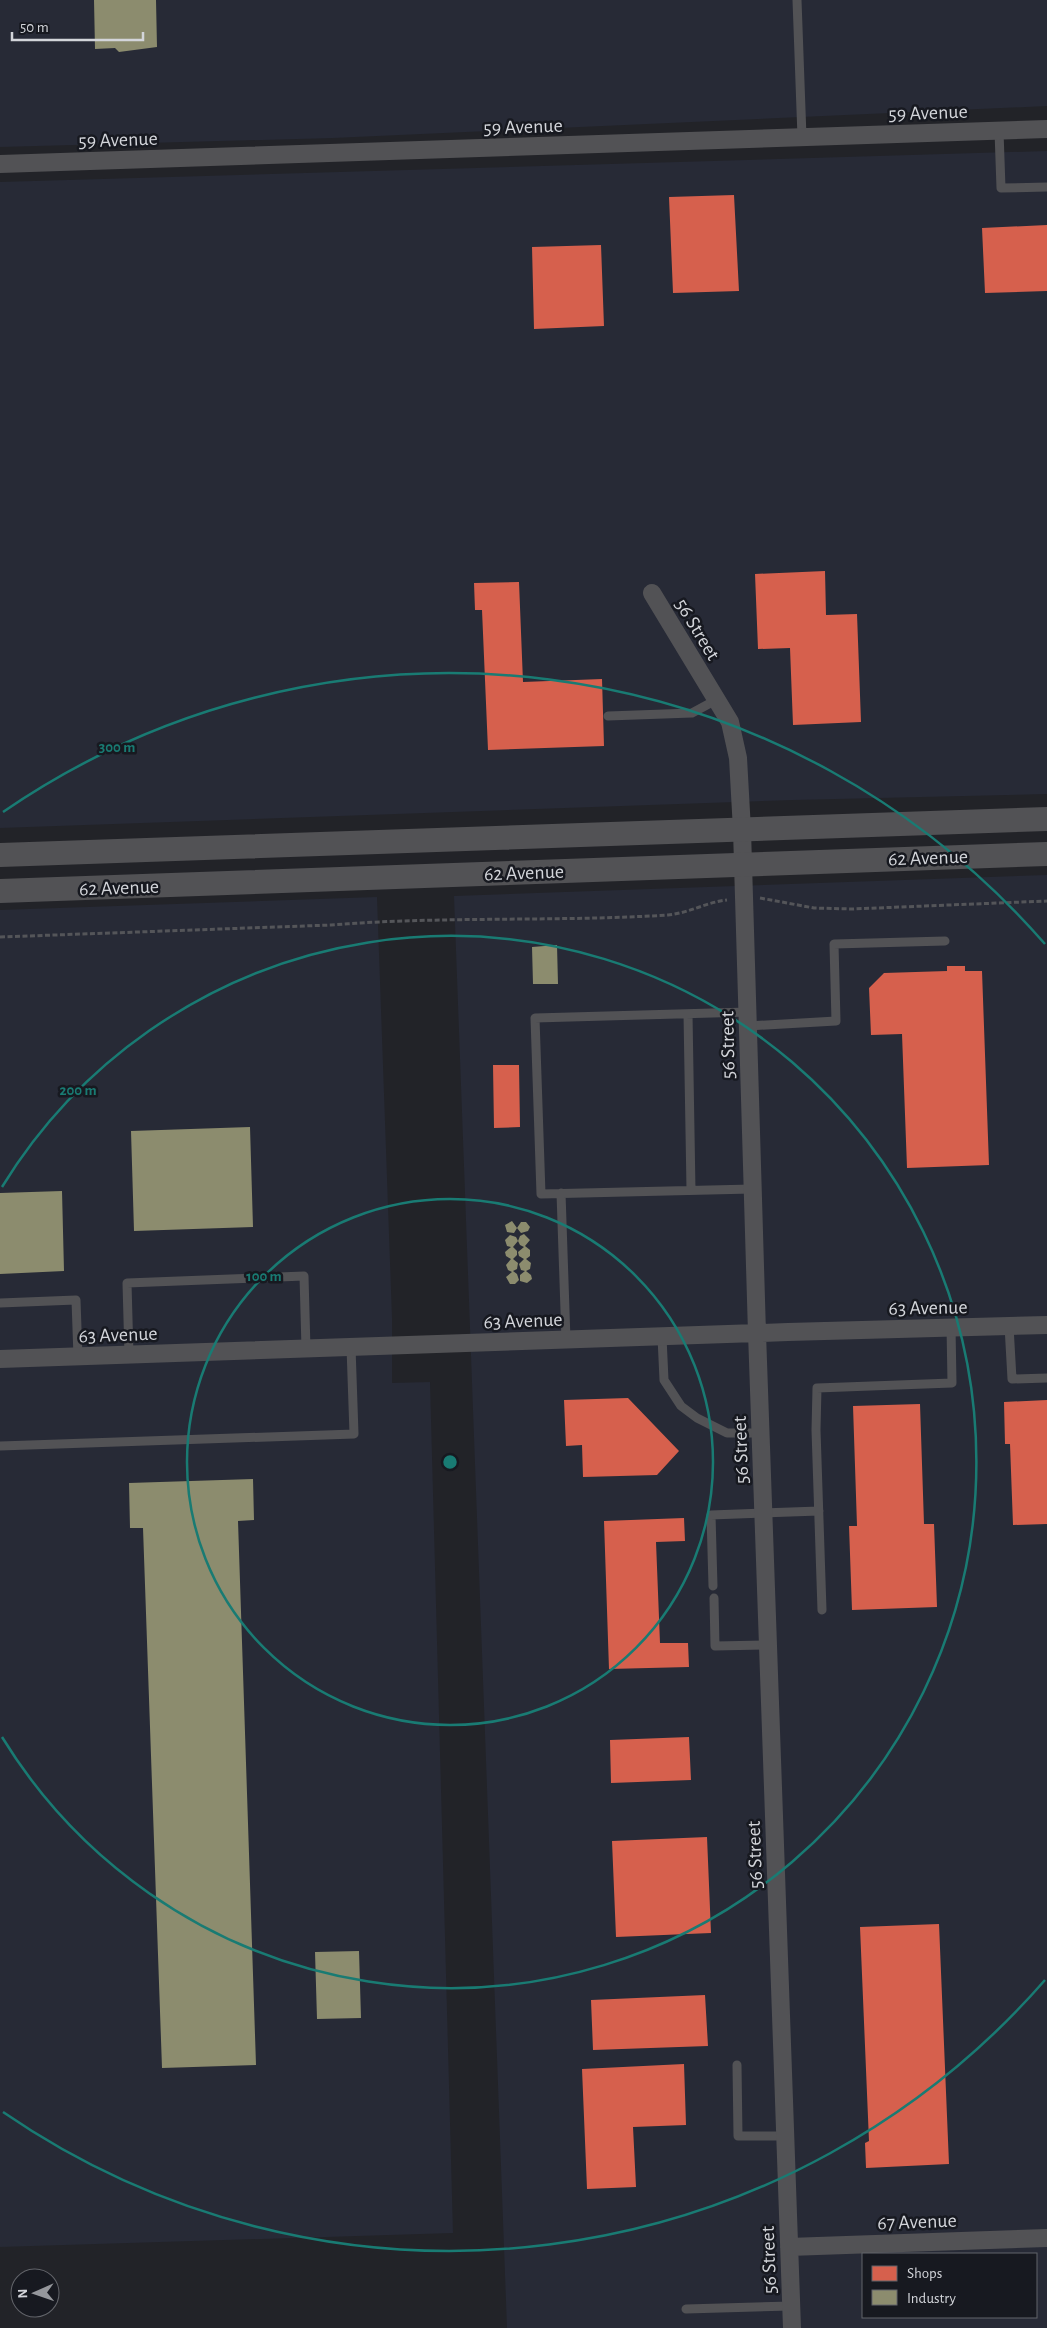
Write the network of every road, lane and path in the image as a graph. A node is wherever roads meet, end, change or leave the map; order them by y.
1 (796, 0) edge
2 (1047, 129) edge
3 (999, 131) junction
4 (802, 138) junction
5 (0, 164) edge
6 (1047, 187) edge
7 (652, 593) dead end
8 (716, 700) junction
9 (608, 716) dead end
10 (1047, 819) edge
11 (742, 830) junction
12 (1047, 854) edge
13 (0, 855) edge
14 (743, 864) junction
15 (0, 891) edge
16 (767, 898) dead end
17 (719, 901) dead end
18 (1047, 901) edge
19 (0, 937) edge
20 (945, 941) dead end
21 (688, 1014) junction
22 (748, 1019) junction
23 (752, 1188) junction
24 (691, 1190) junction
25 (561, 1193) junction
26 (0, 1303) edge
27 (1047, 1325) edge
28 (1009, 1326) junction
29 (950, 1327) junction
30 (757, 1333) junction
31 (662, 1337) junction
32 (566, 1340) junction
33 (351, 1347) junction
34 (306, 1349) junction
35 (129, 1355) junction
36 (78, 1357) junction
37 (0, 1359) edge
38 (1047, 1378) edge
39 (760, 1433) junction
40 (0, 1446) edge
41 (819, 1511) junction
42 (763, 1513) junction
43 (713, 1586) dead end
44 (714, 1598) dead end
45 (822, 1610) dead end
46 (768, 1645) junction
47 (737, 2064) dead end
48 (784, 2136) junction
49 (1047, 2238) edge
50 (789, 2247) junction
51 (791, 2306) junction
52 (686, 2309) dead end
53 (792, 2328) edge

1 - 4 lane
2 - 3 street, 59 Avenue
3 - 4 street, 59 Avenue
3 - 6 lane
4 - 5 street, 59 Avenue
7 - 8 street, 56 Street
8 - 9 lane
8 - 11 street, 56 Street
10 - 11 main road, 62 Avenue
11 - 13 main road, 62 Avenue
11 - 14 street, 56 Street
12 - 14 main road, 62 Avenue
14 - 15 main road, 62 Avenue
14 - 22 street, 56 Street
16 - 18 path
17 - 19 path
20 - 22 lane
21 - 22 lane
21 - 24 lane
21 - 25 lane
22 - 23 street, 56 Street
23 - 24 lane
23 - 30 street, 56 Street
24 - 25 lane
25 - 32 lane
26 - 36 lane
27 - 28 street, 63 Avenue
28 - 29 street, 63 Avenue
28 - 38 lane
29 - 30 street, 63 Avenue
29 - 41 lane
30 - 31 street, 63 Avenue
30 - 39 street, 56 Street
31 - 32 street, 63 Avenue
31 - 39 lane
32 - 33 street, 63 Avenue
33 - 34 street, 63 Avenue
33 - 40 lane
34 - 35 street, 63 Avenue
34 - 35 lane
35 - 36 street, 63 Avenue
36 - 37 street, 63 Avenue
39 - 42 street, 56 Street
41 - 42 lane
41 - 45 lane
42 - 43 lane
42 - 46 street, 56 Street
44 - 46 lane
46 - 48 street, 56 Street
47 - 48 lane
48 - 50 street, 56 Street
49 - 50 street, 67 Avenue
50 - 51 street, 56 Street
51 - 52 lane
51 - 53 street, 56 Street

